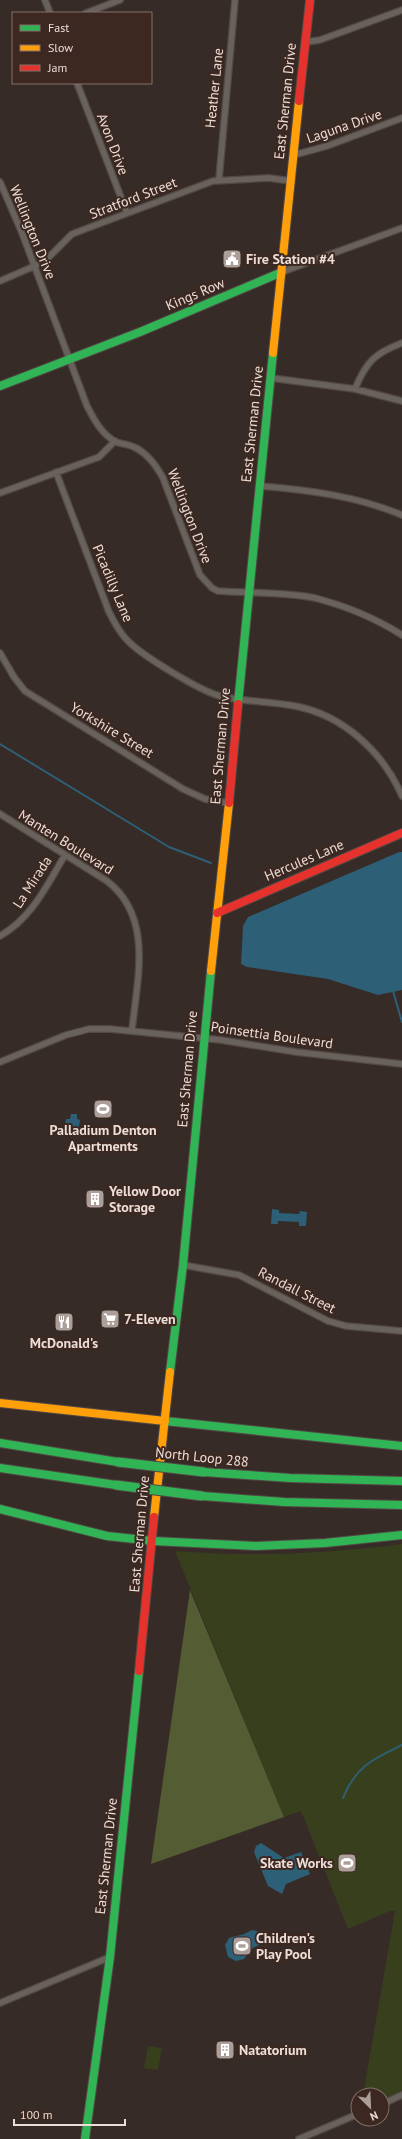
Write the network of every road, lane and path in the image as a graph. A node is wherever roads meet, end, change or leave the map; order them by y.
1 (45, 0) edge
2 (120, 0) edge
3 (235, 0) edge
4 (310, 0) edge
5 (402, 10) edge
6 (50, 12) edge
7 (89, 12) edge
8 (306, 42) junction
9 (77, 84) edge
10 (402, 118) edge
11 (294, 155) junction
12 (219, 179) junction
13 (290, 181) junction
14 (0, 182) edge
15 (127, 213) junction
16 (402, 228) edge
17 (35, 268) junction
18 (282, 272) junction
19 (0, 282) edge
20 (402, 343) edge
21 (70, 360) junction
22 (271, 378) junction
23 (0, 386) edge
24 (355, 389) junction
25 (402, 401) edge
26 (116, 441) junction
27 (56, 472) junction
28 (260, 486) junction
29 (0, 493) edge
30 (402, 515) edge
31 (248, 593) junction
32 (402, 634) edge
33 (0, 653) edge
34 (238, 700) junction
35 (402, 796) edge
36 (229, 803) junction
37 (0, 814) edge
38 (402, 833) edge
39 (64, 855) junction
40 (216, 912) junction
41 (0, 936) edge
42 (132, 1030) junction
43 (204, 1038) junction
44 (0, 1062) edge
45 (402, 1064) edge
46 (183, 1265) junction
47 (402, 1331) edge
48 (0, 1403) edge
49 (165, 1422) junction
50 (0, 1443) edge
51 (402, 1446) edge
52 (0, 1468) edge
53 (402, 1481) edge
54 (402, 1504) edge
55 (0, 1509) edge
56 (402, 1535) edge
57 (154, 1542) junction
58 (110, 1957) junction
59 (0, 2003) edge
60 (402, 2095) edge
61 (390, 2100) edge
62 (350, 2117) edge
63 (302, 2138) edge
64 (85, 2139) edge

1 - 6 street
2 - 7 street
3 - 12 street, Heather Lane
4 - 8 main road, East Sherman Drive
5 - 8 street
8 - 11 main road, East Sherman Drive
9 - 15 street, Avon Drive
10 - 11 street, Laguna Drive
11 - 13 main road, East Sherman Drive
12 - 13 street, Stratford Street
12 - 15 street, Stratford Street
13 - 18 main road, East Sherman Drive
14 - 17 street, Wellington Drive
15 - 17 street, Stratford Street
16 - 18 street, Kings Row
17 - 19 street, Stratford Street
17 - 21 street, Wellington Drive
18 - 21 main road, Kings Row
18 - 22 main road, East Sherman Drive
20 - 24 street
21 - 23 main road, Kings Row
21 - 26 street, Wellington Drive
22 - 24 street
22 - 28 main road, East Sherman Drive
24 - 25 street
26 - 27 street
26 - 31 street, Wellington Drive
27 - 29 street
27 - 34 street, Picadilly Lane
28 - 30 street
28 - 31 main road, East Sherman Drive
31 - 32 street, Wellington Drive
31 - 34 main road, East Sherman Drive
33 - 36 street, Yorkshire Street
34 - 35 street, Picadilly Lane
34 - 36 main road, East Sherman Drive
36 - 40 main road, East Sherman Drive
37 - 39 street, Manten Boulevard
38 - 40 main road, Hercules Lane
39 - 41 street, La Mirada
39 - 42 street, Manten Boulevard
40 - 43 main road, East Sherman Drive
42 - 43 street, Poinsettia Boulevard
42 - 44 street, Poinsettia Boulevard
43 - 45 street, Poinsettia Boulevard
43 - 46 main road, East Sherman Drive
46 - 47 street, Randall Street
46 - 49 main road, East Sherman Drive
48 - 49 main road
49 - 51 main road
49 - 57 main road, East Sherman Drive
50 - 53 main road, North Loop 288, bridge
52 - 54 main road, bridge
55 - 57 main road
56 - 57 main road
57 - 58 main road, East Sherman Drive
58 - 59 street
58 - 64 main road, East Sherman Drive
60 - 61 street
62 - 63 street

